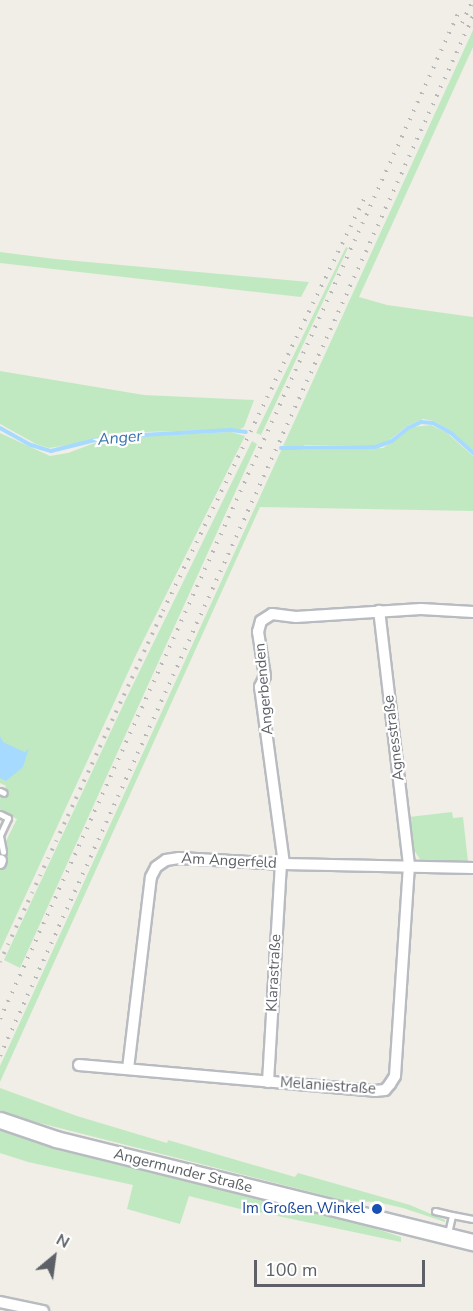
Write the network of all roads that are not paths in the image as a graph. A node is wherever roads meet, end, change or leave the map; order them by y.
1 (379, 611) junction
2 (473, 612) edge
3 (0, 814) edge
4 (0, 836) edge
5 (1, 857) edge
6 (282, 864) junction
7 (409, 865) junction
8 (473, 868) edge
9 (79, 1065) dead end
10 (128, 1069) junction
11 (268, 1082) junction
12 (0, 1120) edge
13 (435, 1211) dead end
14 (452, 1215) junction
15 (473, 1219) edge
16 (447, 1238) junction
17 (473, 1242) edge
18 (0, 1302) edge
19 (43, 1311) edge

1 - 2 street, Angerbenden
1 - 6 street, Angerbenden
1 - 7 street, Agnesstraße
3 - 4 lane
4 - 5 lane
6 - 7 street, Am Angerfeld
6 - 10 street, Am Angerfeld
6 - 11 street, Klarastraße
7 - 8 street, Am Angerfeld
7 - 11 street, Melaniestraße
9 - 10 street, Melaniestraße
10 - 11 street, Melaniestraße
12 - 16 main road, Angermunder Straße
13 - 14 lane
14 - 15 lane
14 - 16 lane
16 - 17 main road, Angermunder Straße
18 - 19 street

